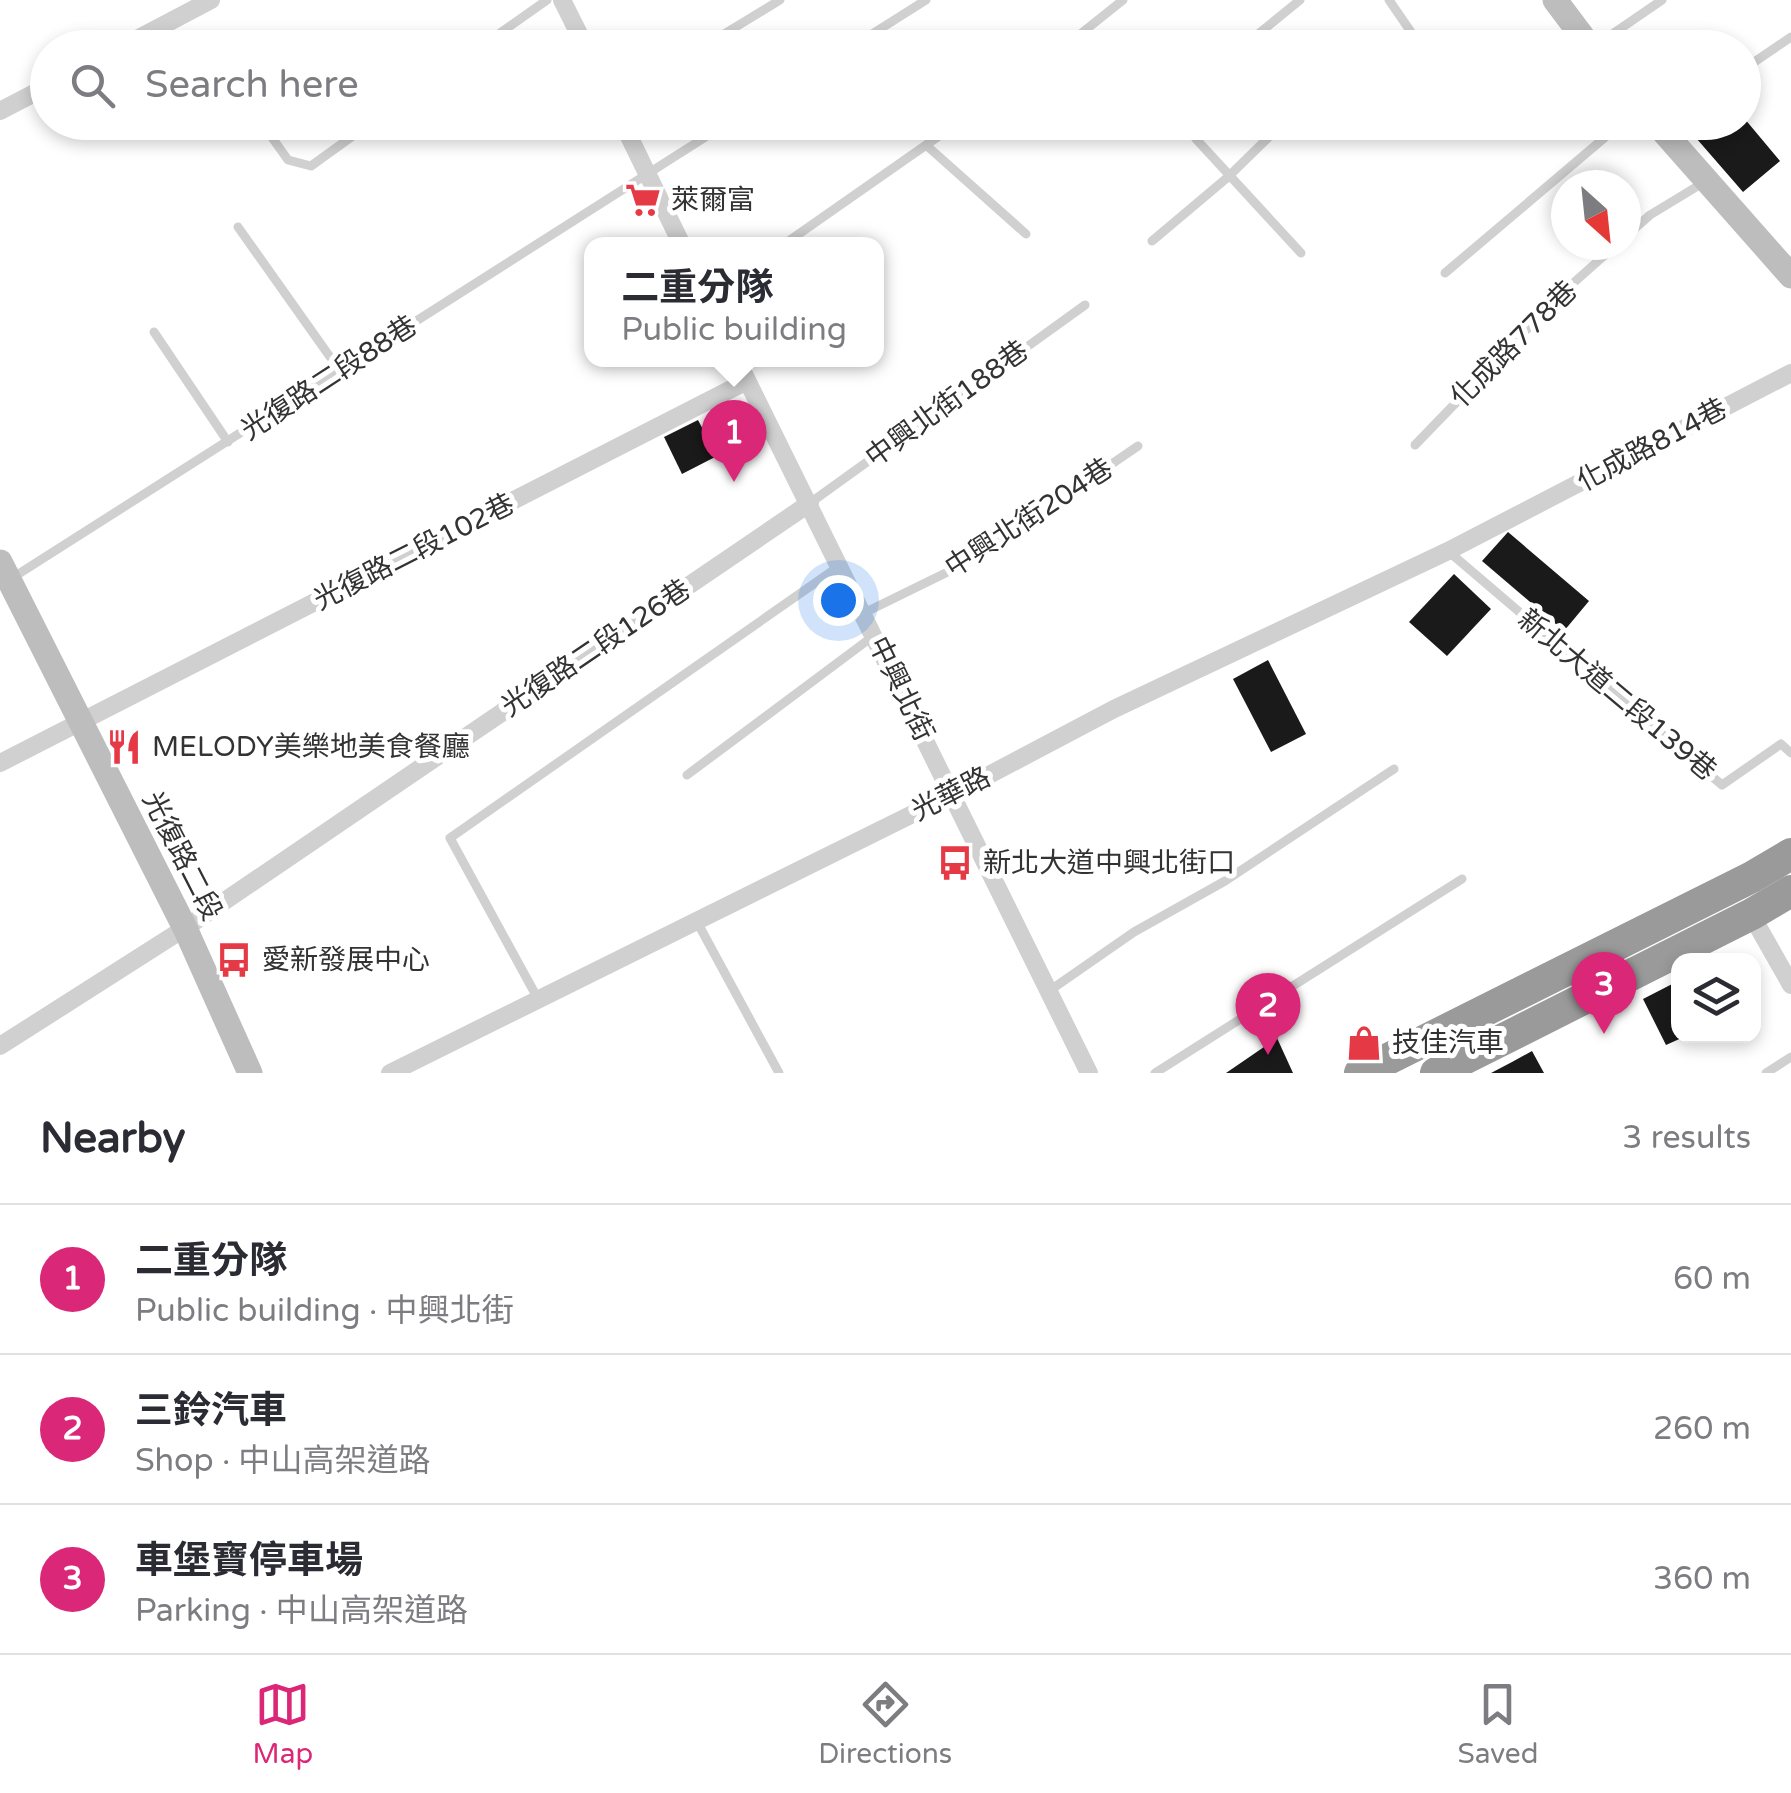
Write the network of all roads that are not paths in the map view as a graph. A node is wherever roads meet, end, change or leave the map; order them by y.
1 (211, 0) edge
2 (547, 0) edge
3 (562, 0) edge
4 (780, 0) edge
5 (926, 0) edge
6 (1123, 0) edge
7 (1300, 0) edge
8 (1389, 0) edge
9 (1555, 0) edge
10 (1662, 0) edge
11 (154, 30) edge
12 (504, 30) edge
13 (577, 30) edge
14 (731, 30) edge
15 (878, 30) edge
16 (1086, 30) edge
17 (1263, 30) edge
18 (1410, 30) edge
19 (1578, 30) edge
20 (1618, 30) edge
21 (1791, 37) edge
22 (1761, 57) edge
23 (30, 95) edge
24 (0, 111) edge
25 (274, 140) edge
26 (347, 140) edge
27 (631, 140) edge
28 (700, 140) edge
29 (933, 140) edge
30 (1196, 140) edge
31 (1266, 140) edge
32 (1601, 140) edge
33 (1672, 140) edge
34 (926, 145) junction
35 (647, 173) junction
36 (1228, 177) junction
37 (1706, 181) junction
38 (1641, 222) edge
39 (238, 227) dead end
40 (1026, 234) dead end
41 (679, 237) edge
42 (793, 237) edge
43 (1152, 241) dead end
44 (1302, 254) dead end
45 (1599, 260) edge
46 (1445, 272) dead end
47 (1791, 276) edge
48 (1085, 305) dead end
49 (154, 332) dead end
50 (740, 367) edge
51 (340, 371) junction
52 (1791, 372) edge
53 (747, 381) junction
54 (228, 442) junction
55 (1415, 445) dead end
56 (1138, 446) dead end
57 (810, 503) junction
58 (1513, 518) joint
59 (1448, 552) junction
60 (840, 566) junction
61 (3, 576) edge
62 (864, 614) junction
63 (874, 636) junction
64 (81, 722) junction
65 (1791, 753) edge
66 (0, 763) edge
67 (1394, 769) dead end
68 (686, 775) dead end
69 (953, 794) junction
70 (1791, 854) edge
71 (1791, 870) edge
72 (1462, 879) dead end
73 (1791, 890) edge
74 (696, 920) junction
75 (1757, 925) dead end
76 (185, 928) junction
77 (1791, 985) edge
78 (1049, 991) junction
79 (538, 999) junction
80 (0, 1046) edge
81 (1791, 1057) edge
82 (250, 1073) edge
83 (390, 1073) edge
84 (779, 1073) edge
85 (1089, 1073) edge
86 (1155, 1073) edge
87 (1360, 1073) edge
88 (1400, 1073) edge
89 (1436, 1073) edge
90 (1766, 1073) edge

1 - 11 street
2 - 12 lane
3 - 13 street
4 - 14 lane
5 - 15 lane
6 - 16 lane
7 - 17 lane
8 - 18 lane
9 - 19 street
10 - 20 lane
21 - 22 lane
23 - 24 street
25 - 26 lane
27 - 35 street
28 - 35 lane, 光復路二段88巷
29 - 34 lane
30 - 36 lane
31 - 36 lane
32 - 46 lane
33 - 37 street
34 - 40 lane
34 - 42 lane
35 - 41 street
35 - 51 lane, 光復路二段88巷
36 - 43 lane
36 - 44 lane
37 - 38 lane
37 - 47 street
39 - 51 lane
45 - 55 lane, 化成路778巷
48 - 57 lane, 中興北街188巷
49 - 54 lane
50 - 53 street, 中興北街
51 - 54 lane, 光復路二段88巷
52 - 58 street, 化成路814巷
53 - 57 street, 中興北街
53 - 64 street, 光復路二段102巷
54 - 61 lane, 光復路二段88巷
56 - 62 lane, 中興北街204巷
57 - 60 street, 中興北街
57 - 76 street, 光復路二段126巷
58 - 59 street, 光華路
59 - 65 lane, 新北大道二段139巷
59 - 69 street, 光華路
60 - 62 street, 中興北街
60 - 79 lane
61 - 64 street, 光復路二段
62 - 63 street, 中興北街
63 - 68 lane
63 - 69 street, 中興北街
64 - 66 street, 光復路二段102巷
64 - 76 street, 光復路二段
67 - 78 lane
69 - 74 street, 光華路
69 - 78 street, 中興北街
70 - 87 highway
71 - 88 highway
72 - 86 lane
73 - 89 highway
74 - 79 street, 光華路
74 - 84 lane
75 - 77 street
76 - 80 street, 光復路二段126巷
76 - 82 street, 光復路二段
78 - 85 street, 中興北街
79 - 83 street, 光華路
81 - 90 lane

